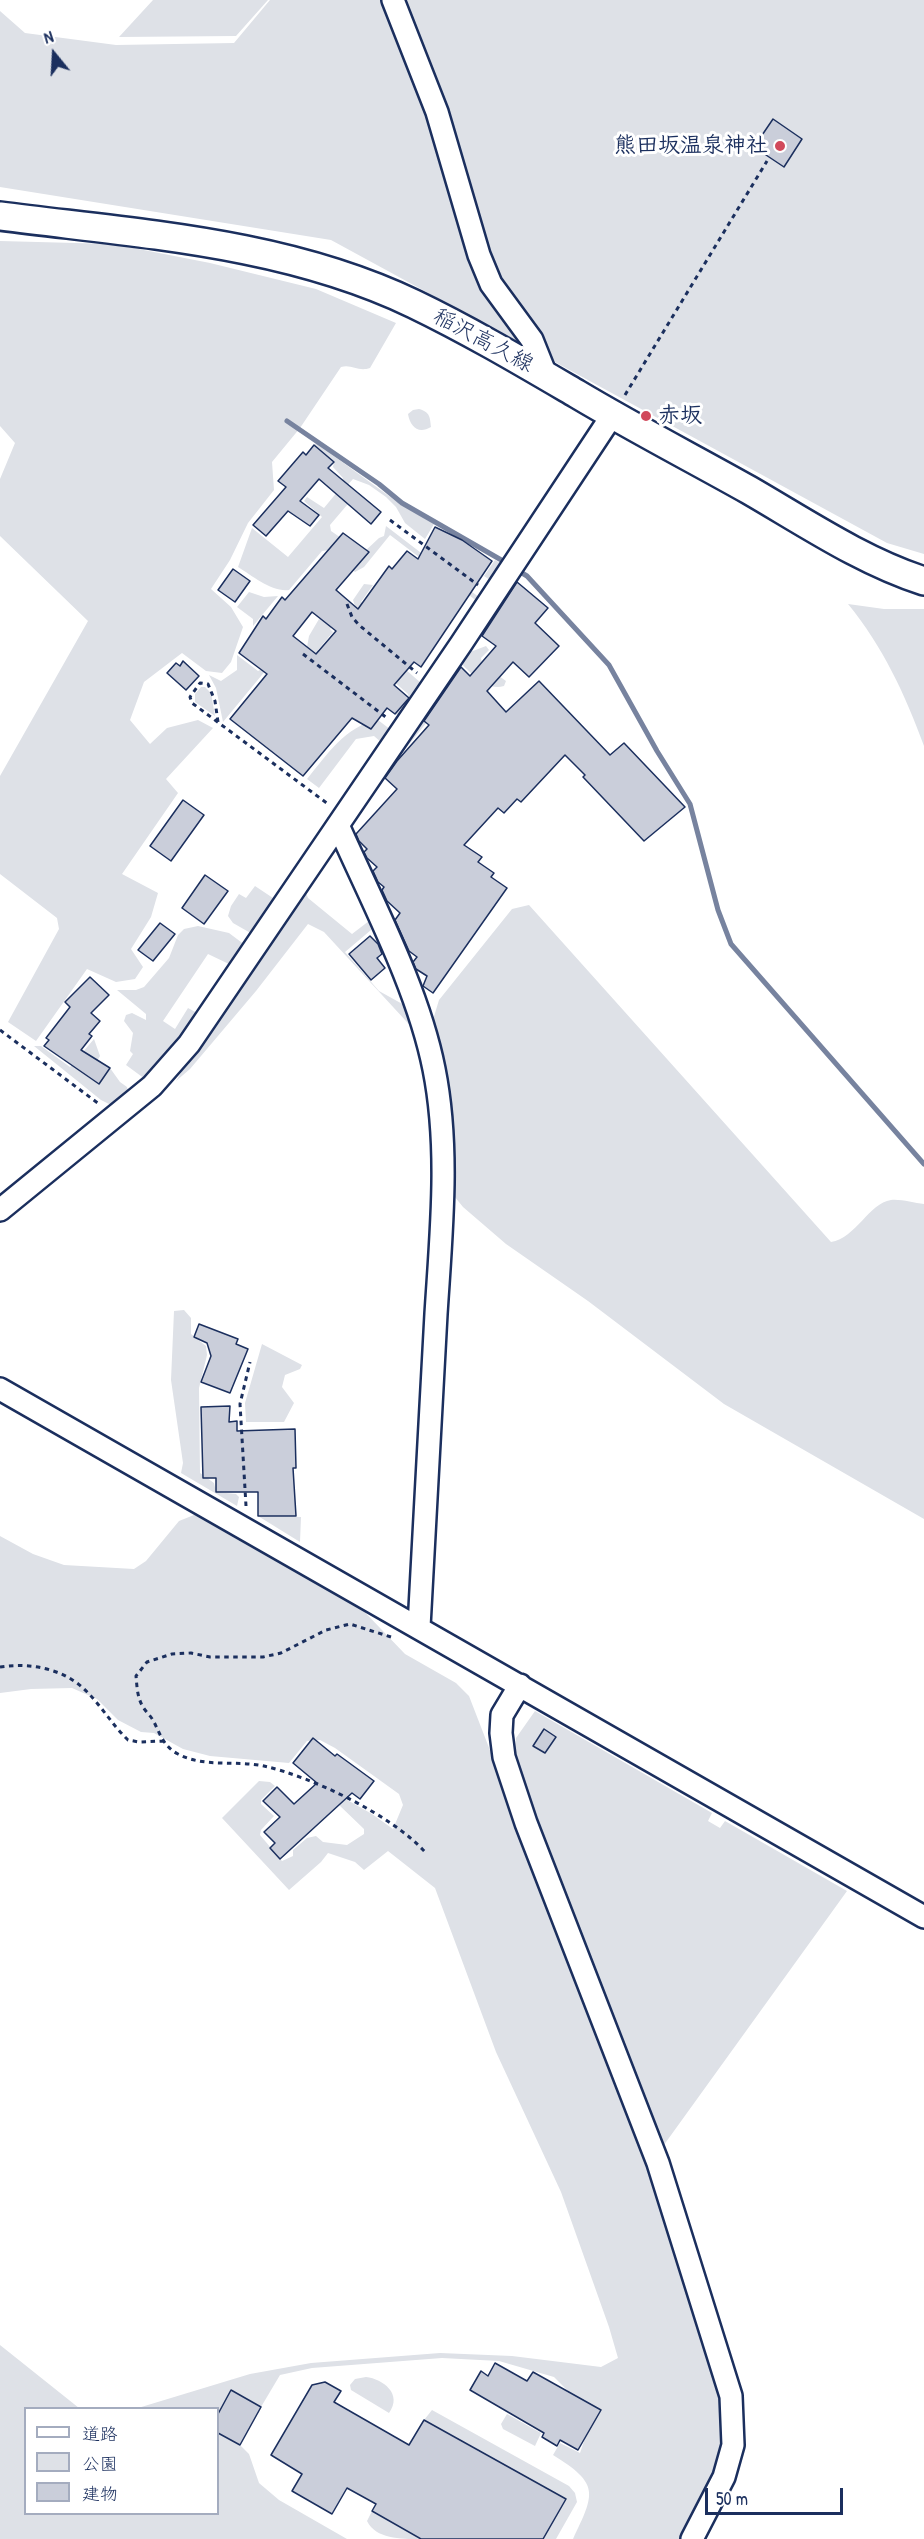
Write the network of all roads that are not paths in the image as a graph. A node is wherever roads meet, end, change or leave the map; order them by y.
1 (393, 0) edge
2 (0, 216) edge
3 (546, 375) junction
4 (613, 414) junction
5 (924, 581) edge
6 (341, 820) junction
7 (0, 1210) edge
8 (0, 1389) edge
9 (419, 1627) junction
10 (520, 1685) junction
11 (924, 1917) edge
12 (692, 2539) edge

1 - 3 street
2 - 3 main road, 稲沢高久線
3 - 4 main road, 稲沢高久線
4 - 5 main road, 稲沢高久線
4 - 6 street
6 - 7 street
6 - 9 street
8 - 9 street
9 - 10 street
10 - 11 street
10 - 12 street

